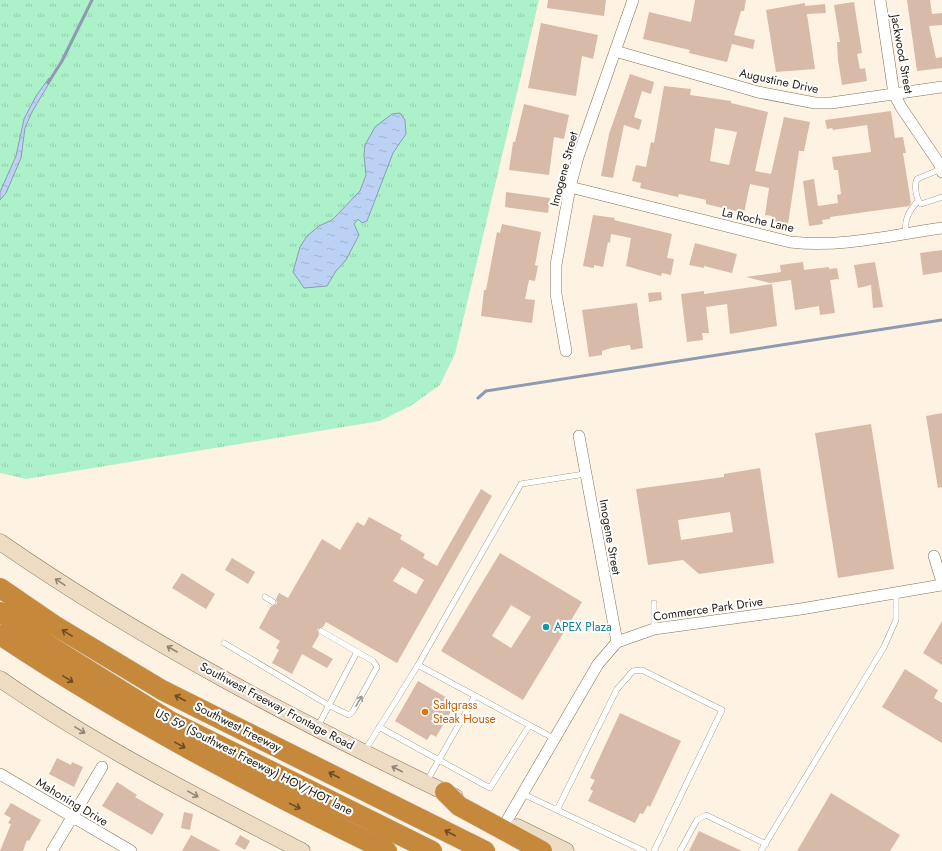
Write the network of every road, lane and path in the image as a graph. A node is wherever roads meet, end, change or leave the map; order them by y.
1 (633, 0) edge
2 (880, 0) edge
3 (615, 51) junction
4 (942, 87) edge
5 (894, 94) junction
6 (941, 170) edge
7 (570, 187) junction
8 (942, 197) edge
9 (918, 201) junction
10 (942, 228) edge
11 (906, 233) junction
12 (566, 351) dead end
13 (579, 436) dead end
14 (585, 474) junction
15 (0, 542) edge
16 (934, 556) dead end
17 (942, 583) edge
18 (0, 588) edge
19 (896, 593) junction
20 (265, 597) dead end
21 (274, 602) dead end
22 (654, 603) dead end
23 (0, 612) edge
24 (654, 629) junction
25 (321, 631) dead end
26 (0, 635) edge
27 (617, 642) junction
28 (224, 643) dead end
29 (357, 652) junction
30 (418, 665) junction
31 (0, 679) edge
32 (474, 696) junction
33 (330, 706) junction
34 (529, 726) junction
35 (379, 727) junction
36 (317, 728) junction
37 (555, 739) junction
38 (364, 752) junction
39 (438, 758) junction
40 (102, 767) dead end
41 (0, 774) edge
42 (425, 784) junction
43 (445, 792) junction
44 (523, 794) junction
45 (557, 810) junction
46 (72, 818) junction
47 (506, 822) junction
48 (766, 844) junction
49 (52, 851) edge
50 (131, 851) edge
51 (302, 851) edge
52 (386, 851) edge
53 (432, 851) edge
54 (485, 851) edge
55 (542, 851) edge
56 (566, 851) edge
57 (644, 851) edge
58 (654, 851) edge
59 (680, 851) edge
60 (761, 851) edge

1 - 3 street, Imogene Street
2 - 5 street, Jackwood Street
3 - 5 street, Augustine Drive
3 - 7 street, Imogene Street
4 - 5 street, Augustine Drive
5 - 6 street, Jackwood Street
6 - 9 lane
7 - 11 street, La Roche Lane
7 - 12 street, Imogene Street
8 - 9 lane
9 - 11 lane
10 - 11 street, La Roche Lane
13 - 14 street, Imogene Street
14 - 27 street, Imogene Street
14 - 30 lane
36 -> 15 main road, Southwest Freeway Frontage Road
16 - 17 street
17 - 19 street, Commerce Park Drive
54 -> 18 highway, Southwest Freeway
19 - 24 street, Commerce Park Drive
19 - 48 lane
20 - 21 lane
22 - 24 lane
23 - 53 highway, US 59 (Southwest Freeway) HOV/HOT lane
24 - 27 street, Commerce Park Drive
25 - 29 lane
26 -> 52 highway
27 - 37 street, Commerce Park Drive
28 - 33 lane
29 - 33 lane
33 -> 29 lane
30 - 32 lane
30 - 35 lane
31 -> 51 main road
32 - 34 lane
32 - 39 lane
33 - 36 lane
34 - 37 lane
34 - 39 lane
35 - 38 lane
35 - 39 lane
36 - 38 main road, Southwest Freeway Frontage Road
37 - 44 street, Commerce Park Drive
42 -> 38 main road, Southwest Freeway Frontage Road
39 - 42 lane
40 - 46 street
41 - 46 street, Mahoning Drive
42 - 43 main road, Southwest Freeway Frontage Road
43 - 47 main road, Southwest Freeway Frontage Road
43 - 55 highway
44 - 45 lane
44 - 47 street, Commerce Park Drive
45 - 57 lane
45 - 58 lane
46 - 49 street
46 - 50 street, Mahoning Drive
47 - 56 main road, Southwest Freeway Frontage Road
48 - 59 lane
48 - 60 lane

